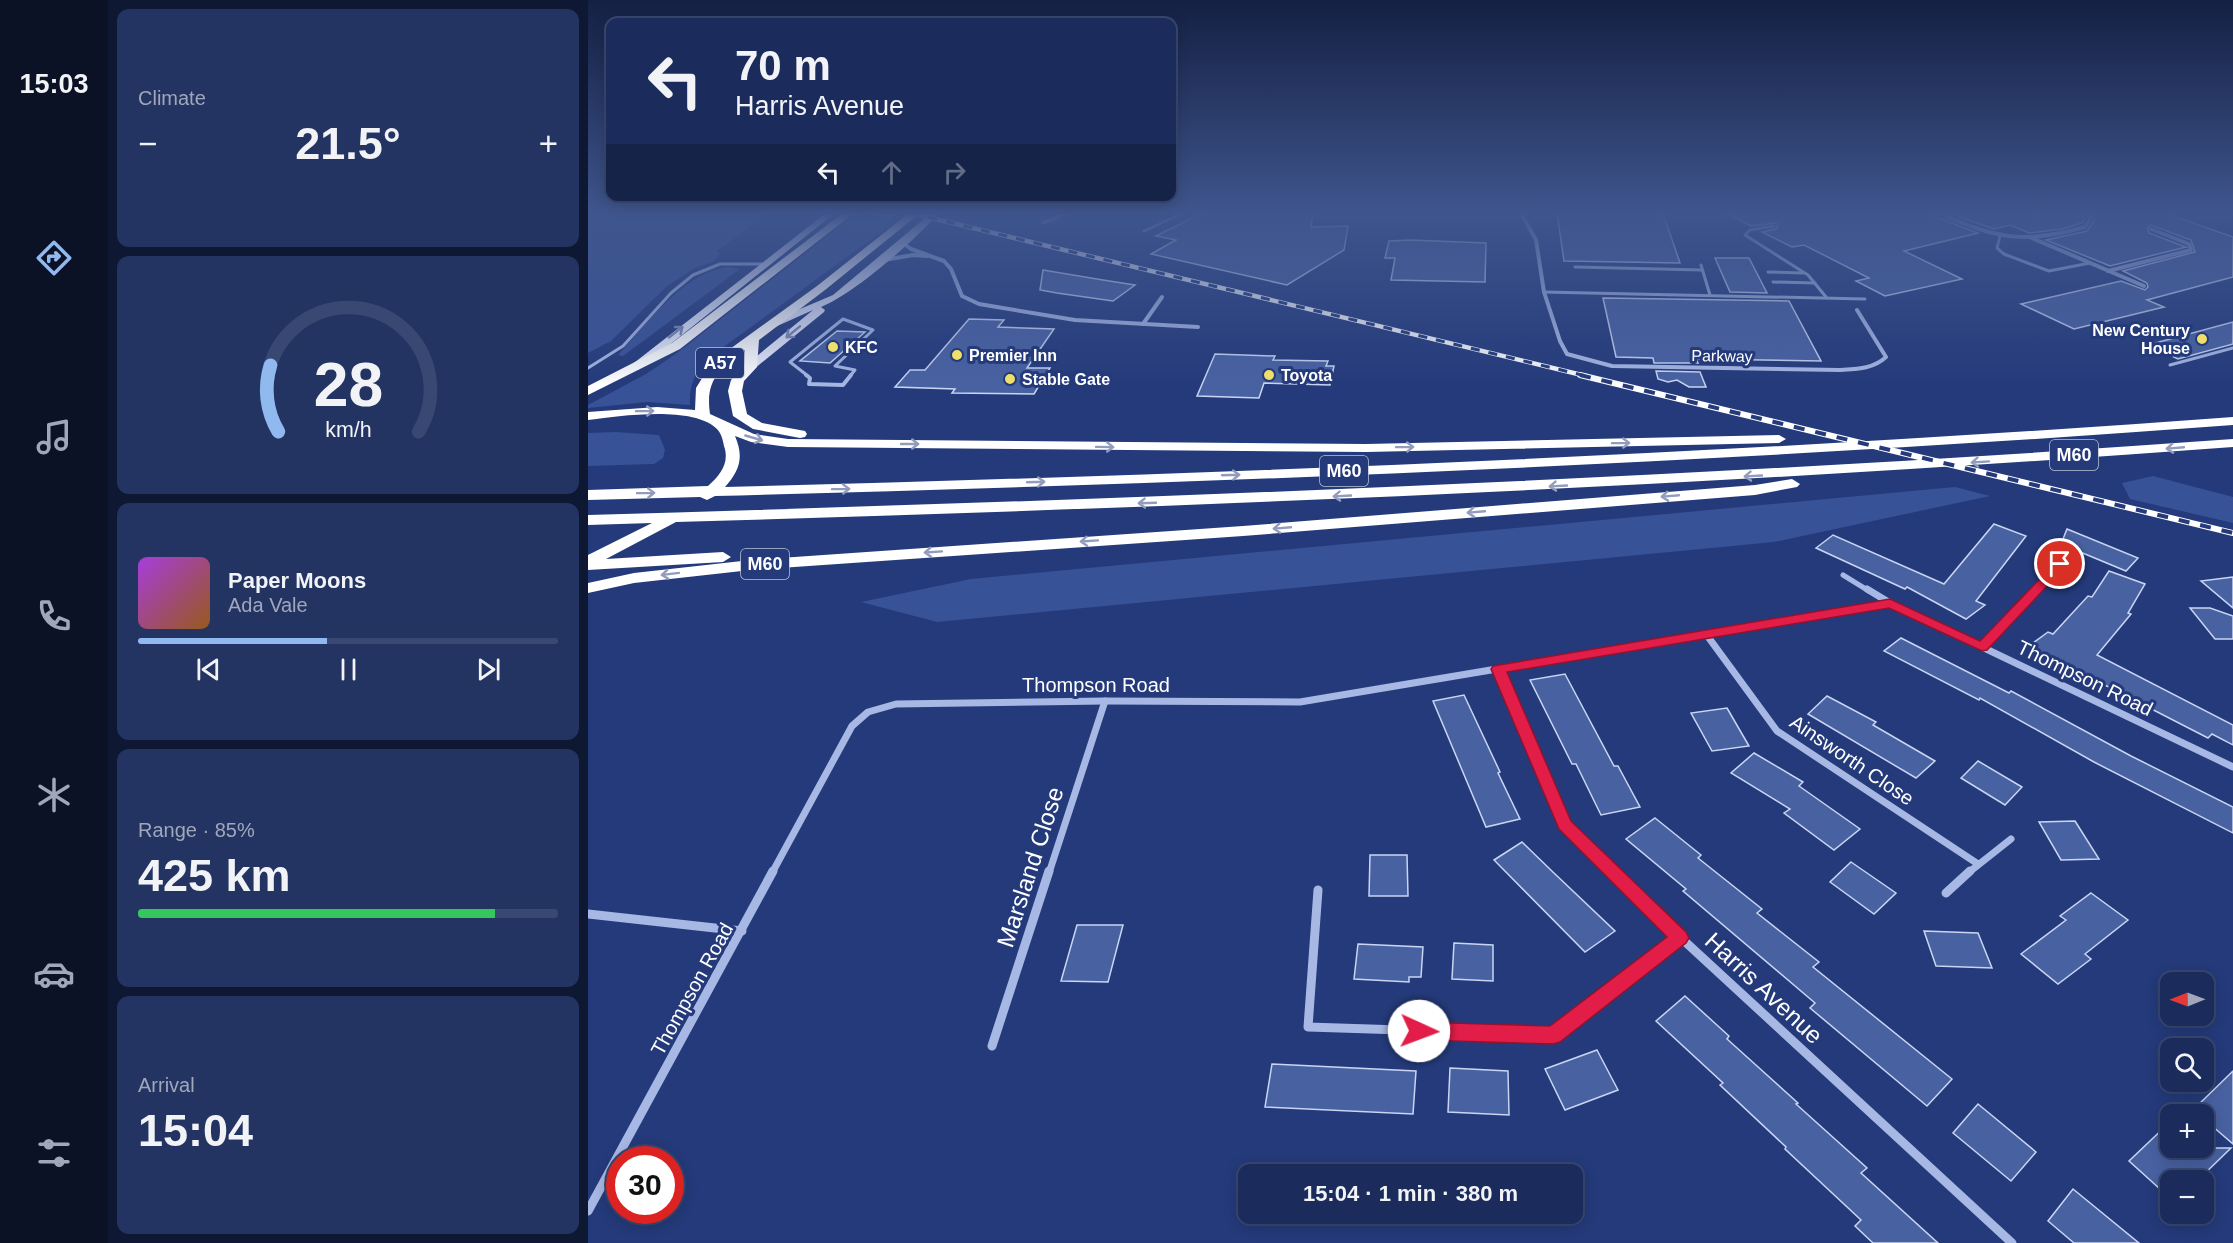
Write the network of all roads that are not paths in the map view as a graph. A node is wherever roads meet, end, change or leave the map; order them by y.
1 (703, 271) edge
2 (757, 271) edge
3 (775, 271) edge
4 (841, 271) edge
5 (868, 271) edge
6 (951, 271) edge
7 (1541, 271) edge
8 (1702, 271) edge
9 (1803, 271) edge
10 (2109, 271) edge
11 (1768, 272) dead end
12 (1806, 273) junction
13 (1773, 282) dead end
14 (1815, 283) junction
15 (2144, 286) dead end
16 (1544, 292) junction
17 (1710, 295) junction
18 (836, 297) junction
19 (1162, 297) dead end
20 (1826, 297) junction
21 (1865, 299) dead end
22 (1857, 310) dead end
23 (1143, 324) junction
24 (766, 327) junction
25 (1198, 327) dead end
26 (753, 337) junction
27 (2233, 348) edge
28 (2170, 366) dead end
29 (750, 367) junction
30 (588, 368) edge
31 (631, 370) junction
32 (855, 370) joint
33 (588, 391) edge
34 (703, 415) junction
35 (588, 416) edge
36 (2233, 421) edge
37 (722, 425) junction
38 (2099, 431) junction
39 (794, 439) junction
40 (2233, 443) edge
41 (1916, 466) junction
42 (588, 495) edge
43 (588, 520) edge
44 (896, 554) junction
45 (588, 561) edge
46 (2060, 564) dead end
47 (588, 566) edge
48 (1843, 575) dead end
49 (588, 588) edge
50 (1890, 603) junction
51 (1706, 634) junction
52 (1982, 647) junction
53 (1498, 669) junction
54 (1106, 701) junction
55 (2233, 767) edge
56 (2011, 839) dead end
57 (1978, 864) junction
58 (1318, 890) dead end
59 (1946, 893) dead end
60 (588, 914) edge
61 (742, 931) junction
62 (1680, 938) junction
63 (992, 1046) dead end
64 (588, 1211) edge
65 (2012, 1243) edge

1 - 30 lane
31 -> 2 main road, A57
3 - 31 highway
4 - 24 highway
5 - 18 main road, A57
6 - 23 street
7 - 16 street, Parkway
8 - 17 lane
9 - 12 lane
10 - 15 street
11 - 12 lane
12 - 14 lane
13 - 14 lane
14 - 20 lane
16 - 17 lane
16 - 22 street, Parkway
17 - 20 lane
18 - 24 main road, A57
18 -> 29 main road, A57
19 - 23 street
20 - 21 lane
23 - 25 street
24 - 26 highway, A57
26 - 29 highway, A57
26 - 34 highway, A57
27 - 28 lane
29 - 39 highway, A57
31 - 33 highway, A57
32 - 32 lane
35 -> 34 highway
34 - 37 highway
36 - 38 highway, M60
37 -> 39 highway
37 - 45 highway
39 -> 38 highway, M60
42 -> 38 highway, M60
40 -> 41 highway, M60
41 -> 43 highway, M60
41 -> 44 highway, M60
44 - 47 highway, M60
44 -> 49 highway, M60
46 - 52 street
48 - 50 street, Thompson Road
50 - 51 street, Thompson Road
50 - 52 street, Thompson Road
51 - 53 street, Thompson Road
51 - 57 street, Ainsworth Close
52 - 55 street, Thompson Road
53 - 54 street, Thompson Road
53 - 62 street, Harris Avenue
54 - 61 street, Thompson Road
54 - 63 street, Marsland Close
56 - 57 street
57 - 59 street
58 - 62 street
60 - 61 street
61 - 64 street, Thompson Road
62 - 65 street, Harris Avenue

